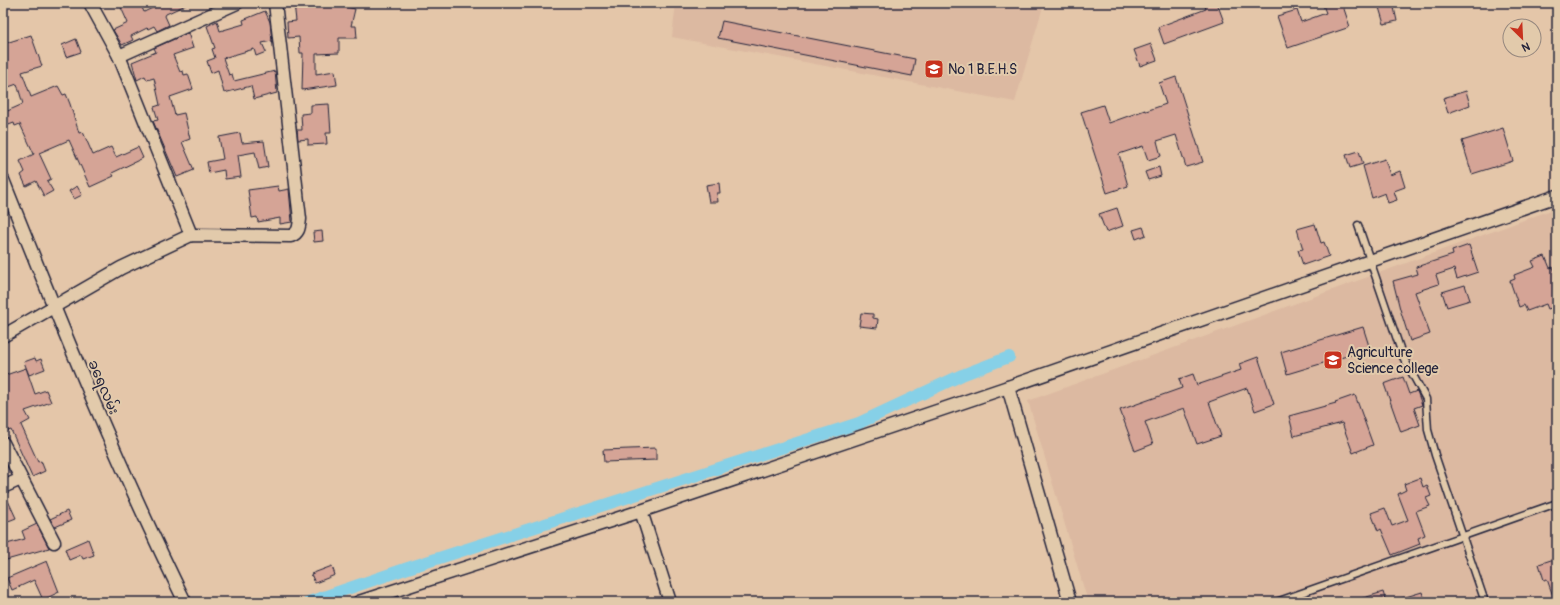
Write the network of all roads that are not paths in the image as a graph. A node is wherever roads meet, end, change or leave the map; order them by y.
1 (90, 3) edge
2 (237, 3) edge
3 (275, 3) edge
4 (119, 56) junction
5 (3, 180) edge
6 (1557, 196) edge
7 (1358, 224) dead end
8 (191, 236) junction
9 (1371, 260) junction
10 (53, 308) junction
11 (3, 336) edge
12 (1008, 387) junction
13 (3, 443) edge
14 (21, 479) junction
15 (3, 487) edge
16 (1557, 503) edge
17 (641, 511) junction
18 (1462, 536) junction
19 (54, 542) dead end
20 (185, 602) edge
21 (359, 602) edge
22 (670, 602) edge
23 (1070, 602) edge
24 (1276, 602) edge
25 (1485, 602) edge

1 - 4 street
2 - 4 street
3 - 8 street
4 - 8 street
5 - 10 street, ခရေလမ်း
6 - 9 street
7 - 9 lane
8 - 10 street
9 - 12 street
9 - 18 lane
10 - 11 street
10 - 20 street, ခရေလမ်း
12 - 17 street
12 - 23 street
13 - 14 street
14 - 15 street
14 - 19 street
16 - 18 lane
17 - 21 street
17 - 22 street
18 - 24 lane
18 - 25 lane

